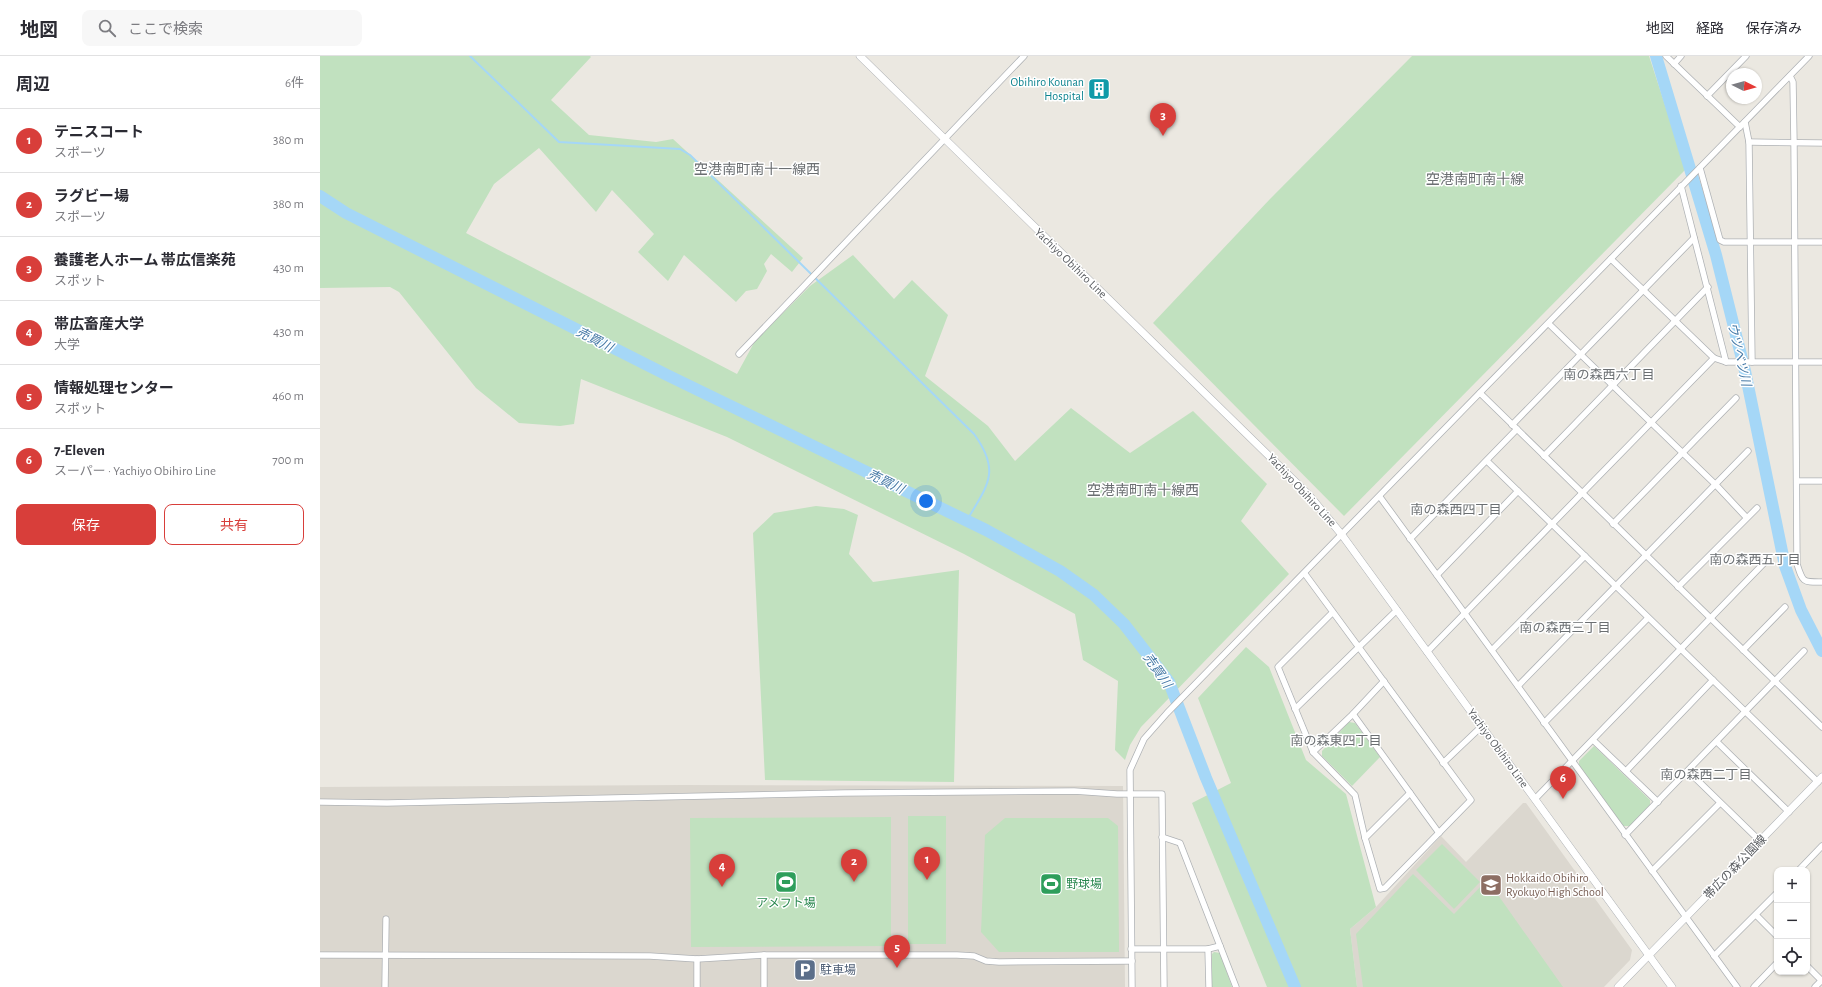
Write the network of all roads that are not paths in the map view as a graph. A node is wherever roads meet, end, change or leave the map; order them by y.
1 (860, 56) edge
2 (1024, 56) edge
3 (1666, 56) edge
4 (1682, 56) edge
5 (1746, 56) edge
6 (1809, 56) edge
7 (1674, 64) junction
8 (1790, 76) junction
9 (1707, 96) junction
10 (1745, 122) junction
11 (1740, 127) junction
12 (944, 139) junction
13 (1749, 142) junction
14 (1794, 143) junction
15 (1822, 143) edge
16 (1699, 169) junction
17 (1681, 186) junction
18 (1694, 238) junction
19 (1750, 242) junction
20 (1822, 242) edge
21 (1795, 243) junction
22 (1611, 259) junction
23 (1708, 287) junction
24 (1644, 290) junction
25 (1677, 320) junction
26 (1549, 324) junction
27 (739, 354) dead end
28 (1580, 354) junction
29 (1714, 358) junction
30 (1726, 362) junction
31 (1749, 362) junction
32 (1795, 362) junction
33 (1822, 362) edge
34 (1613, 386) junction
35 (1480, 393) junction
36 (1736, 398) dead end
37 (1650, 423) junction
38 (1512, 425) junction
39 (1516, 429) junction
40 (1748, 451) dead end
41 (1682, 454) junction
42 (1544, 456) junction
43 (1487, 461) junction
44 (1797, 481) junction
45 (1822, 481) edge
46 (1716, 485) junction
47 (1518, 491) junction
48 (1582, 493) junction
49 (1380, 497) junction
50 (1757, 508) dead end
51 (1746, 517) junction
52 (1552, 524) junction
53 (1613, 524) junction
54 (1342, 535) junction
55 (1410, 538) junction
56 (1585, 556) junction
57 (1646, 556) junction
58 (1767, 560) dead end
59 (1305, 574) junction
60 (1437, 575) junction
61 (1822, 582) edge
62 (1617, 586) junction
63 (1678, 587) junction
64 (1784, 607) dead end
65 (1396, 610) junction
66 (1333, 612) junction
67 (1464, 614) junction
68 (1648, 618) junction
69 (1711, 619) junction
70 (1358, 647) junction
71 (1681, 648) junction
72 (1492, 650) junction
73 (1743, 650) junction
74 (1804, 651) dead end
75 (1427, 652) junction
76 (1713, 680) junction
77 (1384, 681) junction
78 (1775, 682) junction
79 (1518, 686) junction
80 (1295, 709) junction
81 (1746, 711) junction
82 (1353, 714) junction
83 (1544, 723) junction
84 (1482, 726) junction
85 (1822, 727) edge
86 (1593, 740) junction
87 (1717, 742) junction
88 (1313, 752) junction
89 (1571, 762) junction
90 (1443, 763) junction
91 (1626, 771) junction
92 (1688, 771) junction
93 (1820, 779) edge
94 (1410, 793) junction
95 (1130, 794) junction
96 (1535, 799) junction
97 (320, 802) edge
98 (1658, 802) junction
99 (1720, 803) junction
100 (1789, 812) junction
101 (1439, 833) junction
102 (1625, 835) junction
103 (1162, 837) junction
104 (1365, 838) junction
105 (1760, 841) junction
106 (1822, 846) edge
107 (1802, 867) edge
108 (1652, 871) junction
109 (1774, 896) edge
110 (1756, 915) junction
111 (1686, 917) junction
112 (386, 919) dead end
113 (1774, 933) edge
114 (1220, 946) junction
115 (1131, 949) junction
116 (1163, 949) junction
117 (1208, 949) junction
118 (386, 954) junction
119 (320, 955) edge
120 (764, 955) junction
121 (1648, 956) junction
122 (1714, 956) junction
123 (697, 959) junction
124 (1132, 961) junction
125 (1774, 966) edge
126 (1810, 969) edge
127 (1822, 981) edge
128 (385, 987) edge
129 (697, 987) edge
130 (764, 987) edge
131 (1132, 987) edge
132 (1164, 987) edge
133 (1208, 987) edge
134 (1236, 987) edge
135 (1618, 987) edge
136 (1672, 987) edge
137 (1737, 987) edge
138 (1754, 987) edge
139 (1815, 987) edge

1 - 12 main road, Yachiyo Obihiro Line
2 - 12 street
3 - 7 street
4 - 7 street
5 - 9 street
6 - 8 street
7 - 9 street
8 - 10 street
8 - 14 street
9 - 11 street
10 - 11 street
10 - 13 street
11 - 16 street
12 - 27 street
12 - 54 main road, Yachiyo Obihiro Line
13 - 14 street
13 - 19 street
14 - 15 street
14 - 21 street
16 - 17 street
16 - 19 street
17 - 18 street
17 - 22 street
18 - 23 street
18 - 24 street
19 - 21 street
19 - 31 street
20 - 21 street
21 - 32 street
22 - 24 street
22 - 26 street
23 - 25 street
23 - 30 street
24 - 25 street
24 - 28 street
25 - 29 street
25 - 34 street
26 - 28 street
26 - 35 street
28 - 34 street
28 - 38 street
29 - 30 street
29 - 37 street
30 - 31 street
31 - 32 street
32 - 33 street
32 - 44 street
34 - 37 street
34 - 42 street
35 - 38 street
35 - 49 street
36 - 41 street
37 - 41 street
37 - 48 street
38 - 39 street
39 - 42 street
39 - 43 street
40 - 46 street
41 - 46 street
41 - 53 street
42 - 48 street
43 - 47 street
43 - 55 street
44 - 45 street
44 - 61 street
46 - 51 street
46 - 57 street
47 - 52 street
47 - 60 street
48 - 52 street
48 - 53 street
49 - 54 street
49 - 55 street
50 - 51 street
51 - 63 street
52 - 56 street
52 - 67 street
53 - 57 street
54 - 59 street
54 - 65 main road, Yachiyo Obihiro Line
55 - 60 street
56 - 62 street
56 - 72 street
57 - 62 street
57 - 63 street
58 - 69 street
59 - 66 street
59 - 95 street
60 - 67 street
62 - 68 street
62 - 79 street
63 - 69 street
64 - 73 street
65 - 70 street
65 - 75 main road, Yachiyo Obihiro Line
66 - 70 street
66 - 80 street
67 - 72 street
67 - 75 street
68 - 71 street
68 - 83 street
69 - 71 street
69 - 73 street
70 - 77 street
70 - 80 street
71 - 76 street
71 - 86 street
72 - 79 street
73 - 78 street
74 - 78 street
75 - 84 main road, Yachiyo Obihiro Line
76 - 81 street
76 - 91 street
77 - 82 street
77 - 90 street
78 - 81 street
78 - 85 street
79 - 83 street
80 - 88 street
81 - 87 street
81 - 93 street
82 - 88 street
82 - 94 street
83 - 89 street
84 - 90 street
84 - 96 main road, Yachiyo Obihiro Line
86 - 89 street
86 - 91 street
87 - 92 street
87 - 100 street
88 - 104 street
89 - 96 street
89 - 102 street
90 - 101 street
91 - 98 street
92 - 98 street
92 - 99 street
93 - 100 main road, 帯広の森公園線
94 - 101 street
94 - 104 street
95 - 97 street
95 - 103 street
95 - 115 street
96 - 121 main road, Yachiyo Obihiro Line
98 - 102 street
99 - 105 street
99 - 108 street
100 - 105 main road, 帯広の森公園線
101 - 104 street
102 - 108 street
103 - 114 street
103 - 116 street
105 - 111 main road, 帯広の森公園線
106 - 107 street
108 - 111 street
109 - 110 street
110 - 113 street
110 - 122 street
111 - 121 main road, 帯広の森公園線
111 - 122 street
112 - 118 street
114 - 117 street
114 - 134 street
115 - 116 street
115 - 124 street
116 - 117 street
116 - 132 street
117 - 133 street
118 - 119 street
118 - 123 street
118 - 128 street
120 - 123 street
120 - 124 street
120 - 130 street
121 - 135 main road, 帯広の森公園線
121 - 136 main road, Yachiyo Obihiro Line
122 - 137 street
123 - 129 street
124 - 131 street
125 - 138 street
126 - 127 street
127 - 139 street

